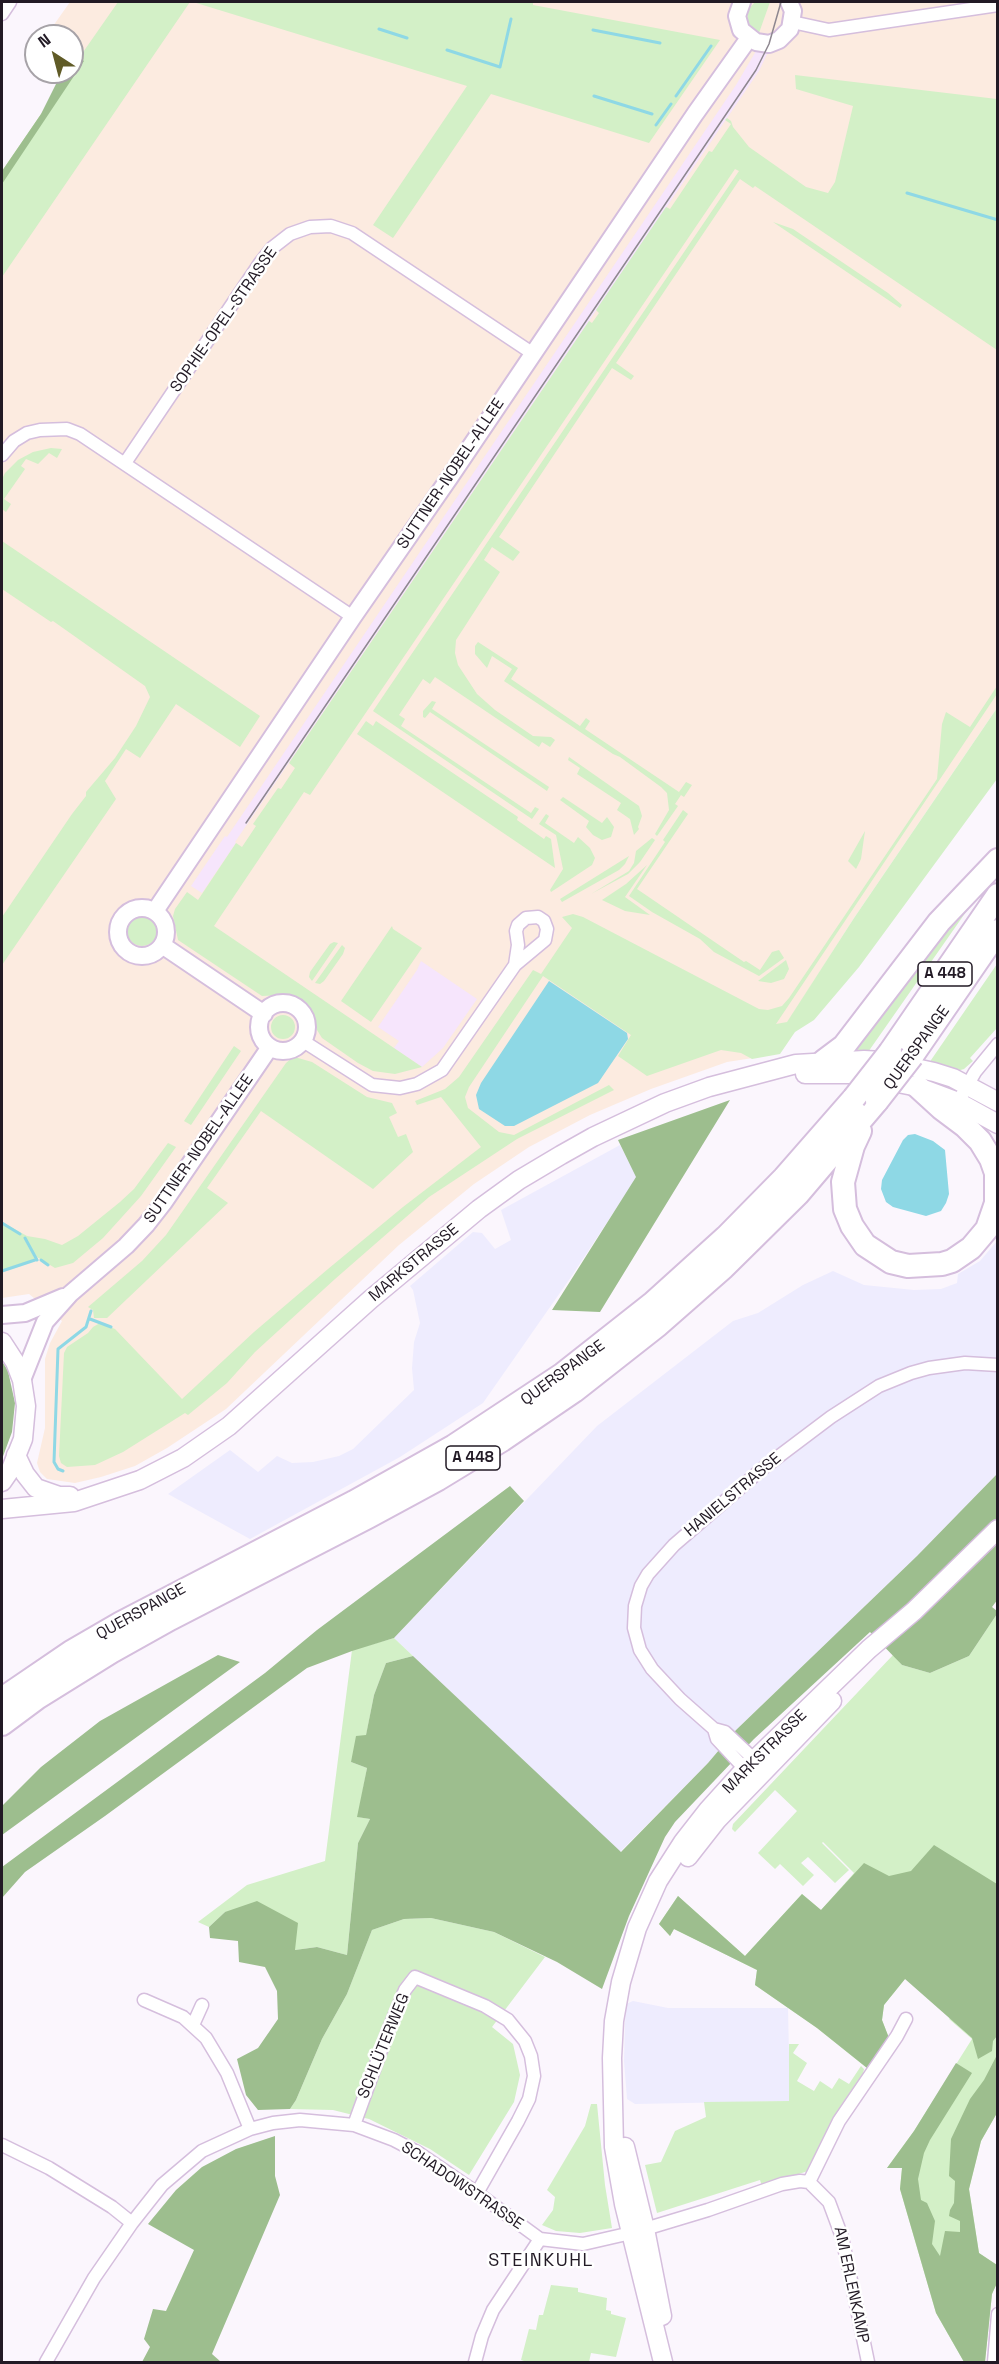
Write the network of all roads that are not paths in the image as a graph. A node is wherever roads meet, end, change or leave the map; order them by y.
1 (10, 2) edge
2 (742, 2) edge
3 (790, 2) edge
4 (998, 5) edge
5 (2, 14) edge
6 (792, 22) junction
7 (749, 39) junction
8 (532, 353) junction
9 (2, 455) edge
10 (125, 463) junction
11 (352, 617) junction
12 (998, 860) edge
13 (998, 895) edge
14 (155, 911) junction
15 (998, 931) edge
16 (162, 945) junction
17 (515, 964) junction
18 (264, 1014) junction
19 (303, 1041) junction
20 (998, 1044) edge
21 (270, 1047) junction
22 (824, 1061) junction
23 (764, 1073) junction
24 (967, 1085) junction
25 (918, 1087) junction
26 (877, 1101) junction
27 (958, 1102) junction
28 (998, 1102) edge
29 (998, 1124) edge
30 (70, 1294) junction
31 (2, 1315) edge
32 (2, 1342) edge
33 (998, 1365) edge
34 (22, 1380) junction
35 (16, 1455) junction
36 (2, 1482) edge
37 (90, 1497) junction
38 (2, 1509) edge
39 (994, 1531) edge
40 (2, 1699) edge
41 (2, 1724) edge
42 (755, 1767) junction
43 (144, 2000) dead end
44 (202, 2005) dead end
45 (906, 2019) dead end
46 (193, 2025) junction
47 (354, 2125) junction
48 (250, 2129) junction
49 (2, 2145) edge
50 (809, 2182) junction
51 (477, 2193) junction
52 (132, 2223) junction
53 (638, 2231) junction
54 (540, 2239) junction
55 (998, 2314) edge
56 (46, 2362) edge
57 (475, 2362) edge
58 (665, 2362) edge
59 (868, 2362) edge
60 (994, 2362) edge

1 - 5 street
2 - 7 street
3 - 6 street
4 - 6 street
6 - 7 street
7 - 8 street, SUTTNER-NOBEL-ALLEE
8 - 10 street, SOPHIE-OPEL-STRASSE
8 - 11 street, SUTTNER-NOBEL-ALLEE
9 - 10 street
10 - 11 street
11 - 14 street, SUTTNER-NOBEL-ALLEE
12 - 22 highway
13 - 40 highway, QUERSPANGE / A 448, bridge
14 - 16 street
14 - 16 street
15 - 26 highway, QUERSPANGE / A 448, bridge
16 - 18 street
17 - 17 street
17 - 19 street
18 - 19 street
18 - 21 street
19 - 21 street
20 - 24 street
21 - 30 street, SUTTNER-NOBEL-ALLEE
22 - 23 main road, MARKSTRASSE
22 - 24 main road, MARKSTRASSE
23 - 25 main road, MARKSTRASSE
23 - 37 main road, MARKSTRASSE
24 - 27 street
24 - 28 main road, MARKSTRASSE
25 - 26 highway
25 - 27 main road, MARKSTRASSE
26 - 41 highway, QUERSPANGE / A 448
27 - 29 main road, MARKSTRASSE
30 - 31 street, SUTTNER-NOBEL-ALLEE
30 - 34 street, SUTTNER-NOBEL-ALLEE
32 - 34 main road
33 - 42 street, HANIELSTRASSE
34 - 35 main road
35 - 36 main road
35 - 37 main road, MARKSTRASSE
37 - 38 main road, MARKSTRASSE
39 - 42 main road, MARKSTRASSE
42 - 53 main road, MARKSTRASSE
43 - 46 street
44 - 46 street
45 - 50 street
46 - 48 street
47 - 48 street, SCHADOWSTRASSE
47 - 51 street, SCHADOWSTRASSE
47 - 51 street, SCHLÜTERWEG
48 - 52 street, SCHADOWSTRASSE
49 - 52 street
50 - 53 street
50 - 59 street, AM ERLENKAMP
51 - 54 street, SCHADOWSTRASSE
52 - 56 street, SCHADOWSTRASSE
53 - 54 street, SCHADOWSTRASSE
53 - 58 main road, MARKSTRASSE
54 - 57 street
55 - 60 street

